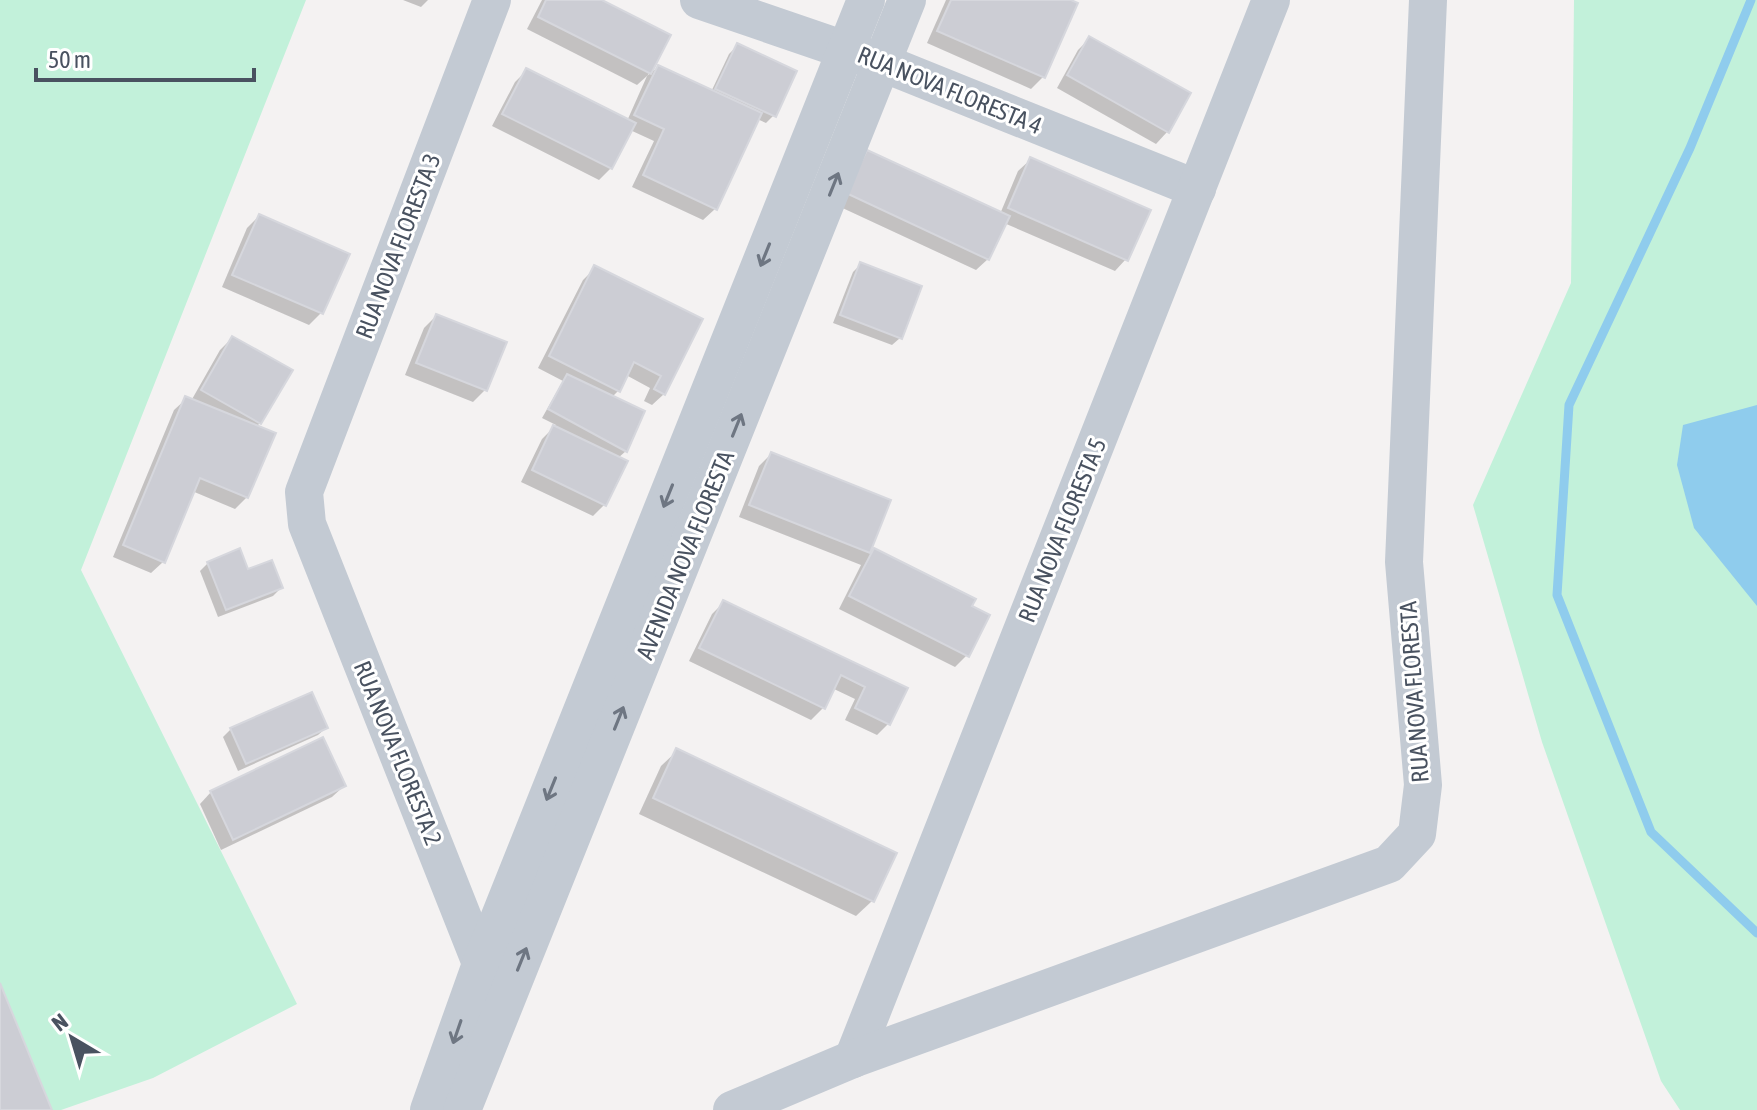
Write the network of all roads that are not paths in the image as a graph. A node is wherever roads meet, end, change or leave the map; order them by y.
1 (492, 0) edge
2 (699, 0) edge
3 (866, 0) edge
4 (907, 0) edge
5 (1271, 0) edge
6 (1428, 0) edge
7 (847, 50) junction
8 (883, 63) junction
9 (1197, 189) junction
10 (304, 492) joint
11 (481, 964) junction
12 (501, 1013) junction
13 (853, 1059) junction
14 (429, 1110) edge
15 (462, 1110) edge
16 (732, 1110) edge

1 - 10 street, RUA NOVA FLORESTA 3
2 - 7 street, RUA NOVA FLORESTA 4
3 - 7 street, AVENIDA NOVA FLORESTA
4 - 8 street, AVENIDA NOVA FLORESTA
5 - 9 street, RUA NOVA FLORESTA 5
6 - 13 street, RUA NOVA FLORESTA
7 - 8 street, RUA NOVA FLORESTA 4
7 -> 11 street, AVENIDA NOVA FLORESTA
8 - 9 street, RUA NOVA FLORESTA 4
12 -> 8 street, AVENIDA NOVA FLORESTA
9 - 13 street, RUA NOVA FLORESTA 5
10 - 11 street, RUA NOVA FLORESTA 2
11 - 12 street, RUA NOVA FLORESTA 2
11 -> 14 street, AVENIDA NOVA FLORESTA
12 - 15 street, AVENIDA NOVA FLORESTA
13 - 16 street, RUA NOVA FLORESTA

